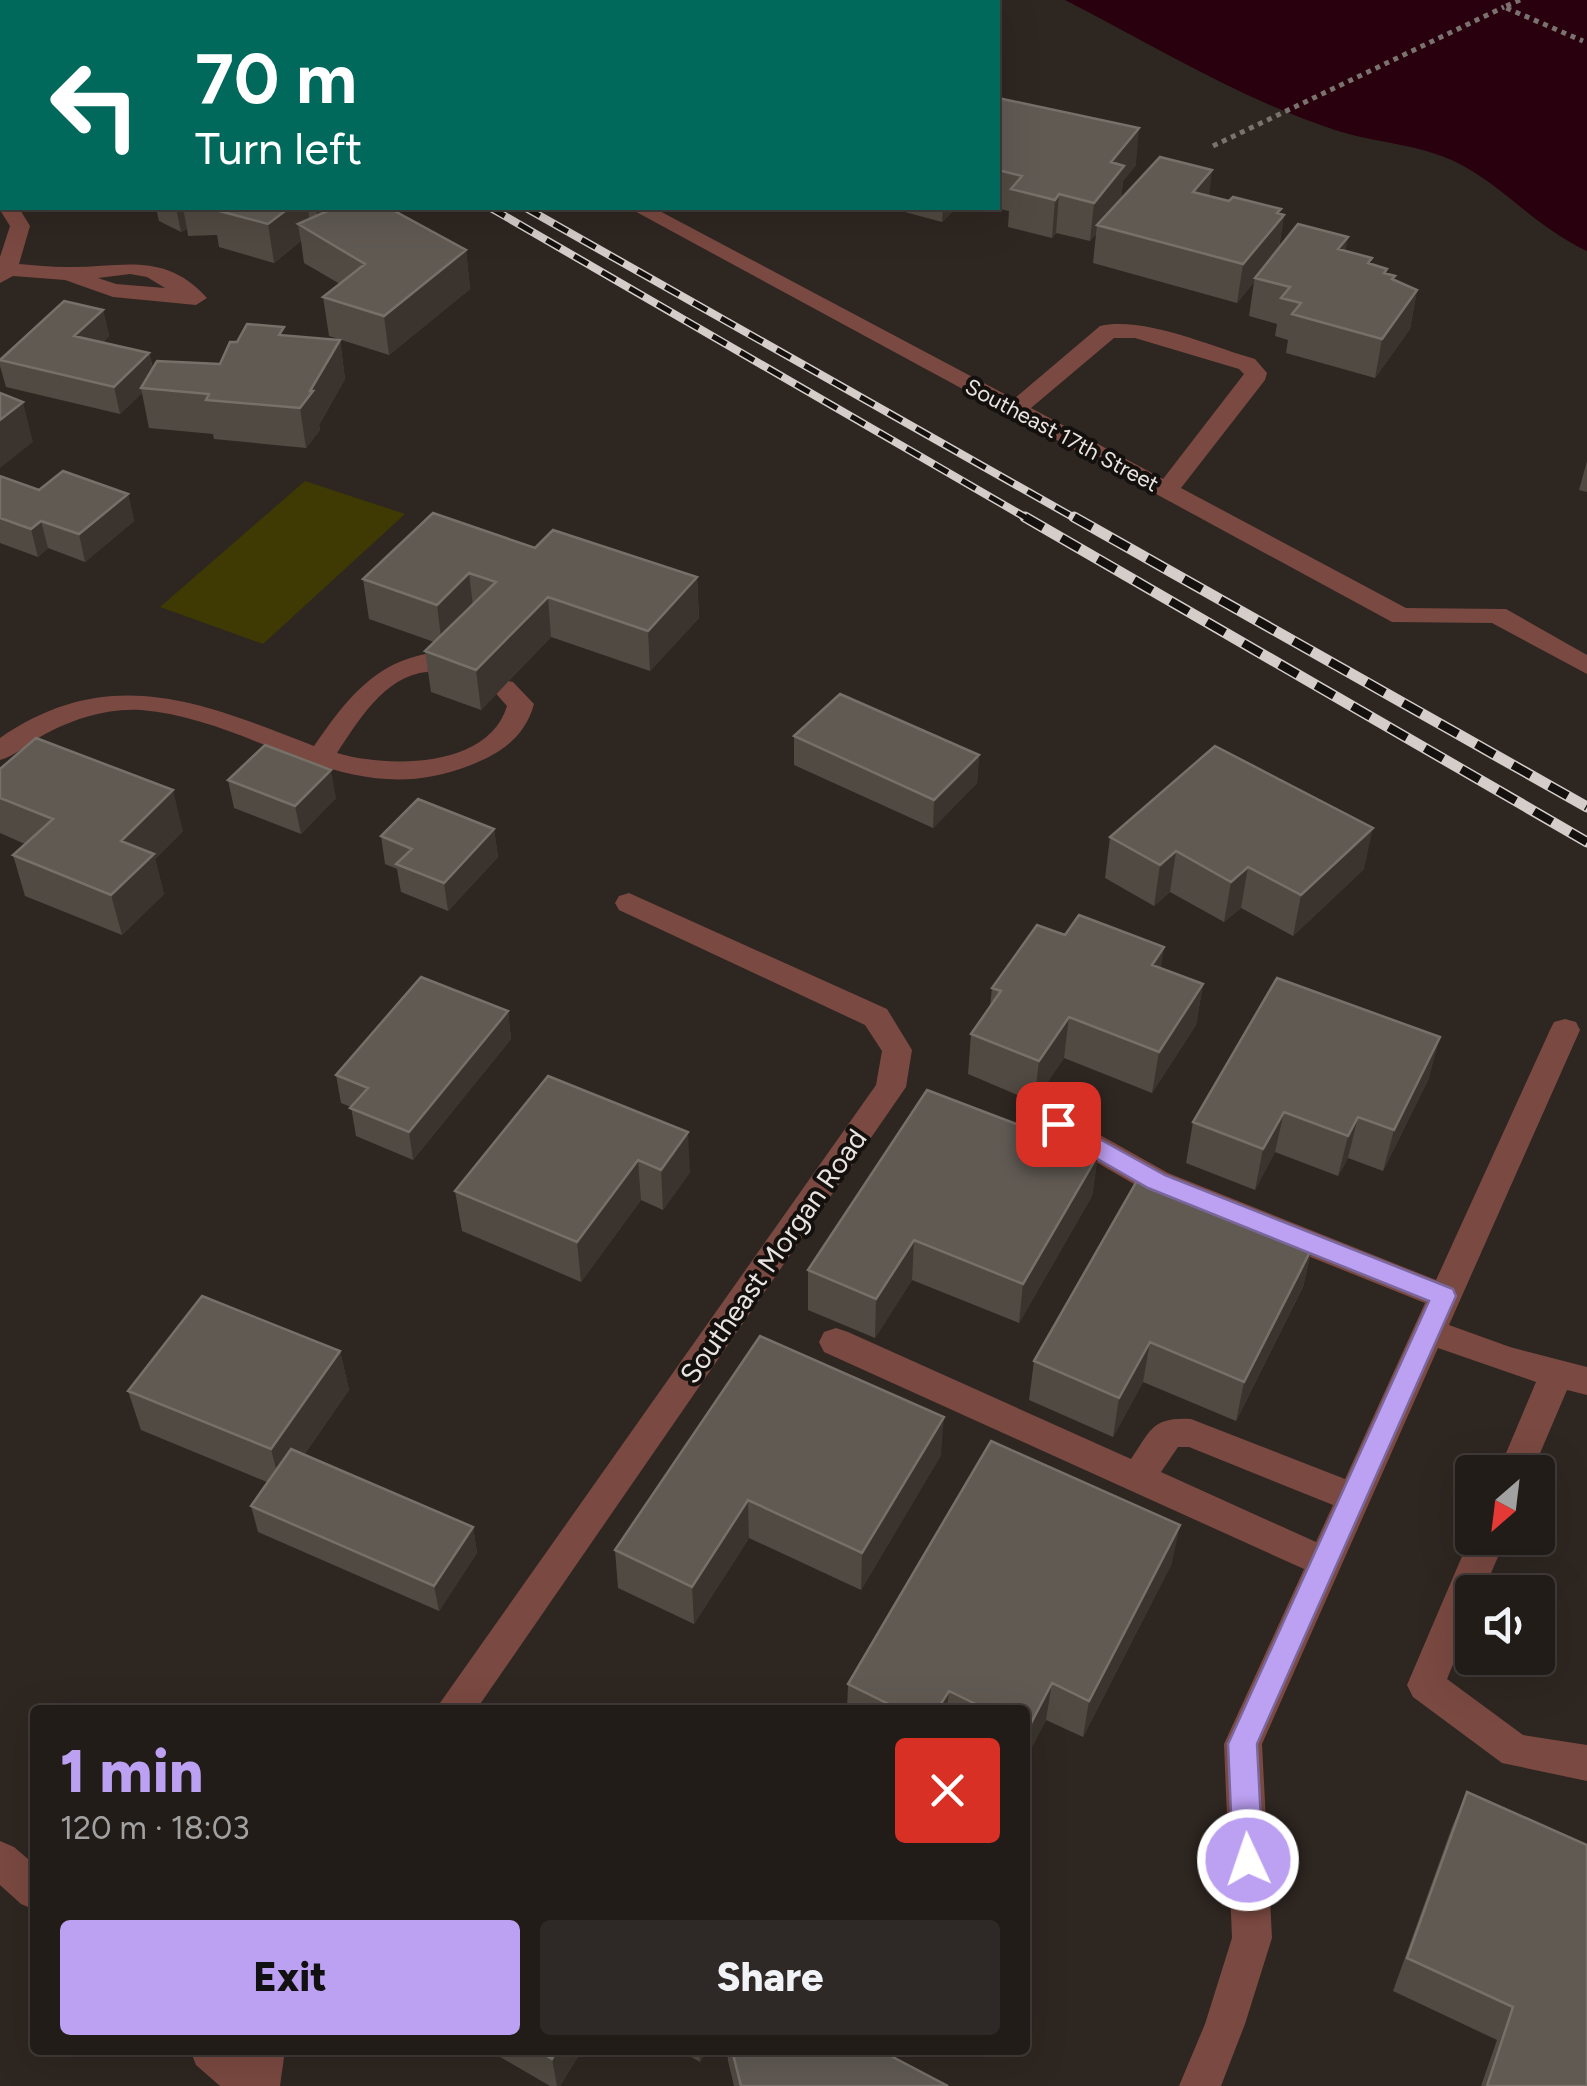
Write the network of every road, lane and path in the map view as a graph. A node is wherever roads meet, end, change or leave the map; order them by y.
1 (1520, 0) edge
2 (1504, 7) junction
3 (1583, 41) dead end
4 (1213, 146) dead end
5 (10, 210) edge
6 (642, 210) edge
7 (3, 273) edge
8 (68, 274) dead end
9 (1015, 410) junction
10 (1166, 490) junction
11 (454, 665) edge
12 (1587, 666) edge
13 (504, 688) dead end
14 (0, 752) edge
15 (320, 758) junction
16 (629, 903) dead end
17 (1565, 1030) dead end
18 (1058, 1124) dead end
19 (1444, 1296) junction
20 (1430, 1331) junction
21 (836, 1342) dead end
22 (1572, 1377) edge
23 (1526, 1455) edge
24 (1137, 1478) junction
25 (1353, 1498) junction
26 (1481, 1555) edge
27 (1324, 1562) junction
28 (458, 1705) edge
29 (1587, 1763) edge
30 (0, 1860) edge
31 (30, 1887) edge
32 (218, 2055) edge
33 (263, 2055) edge
34 (255, 2086) edge
35 (1200, 2086) edge

1 - 2 path
2 - 3 path
2 - 4 path
5 - 7 street
6 - 9 street, Southeast 17th Street
7 - 8 street
9 - 10 street, Southeast 17th Street
9 - 10 street
10 - 12 street, Southeast 17th Street
11 - 15 street
13 - 15 street
14 - 15 street
16 - 28 street, Southeast Morgan Road
17 - 19 street
18 - 19 street
19 - 20 street
20 - 22 street
20 - 25 street
21 - 24 street
22 - 23 street
24 - 25 street
24 - 27 street
25 - 27 street
26 - 29 street
27 - 35 street
30 - 31 street
32 - 34 street
33 - 34 street

